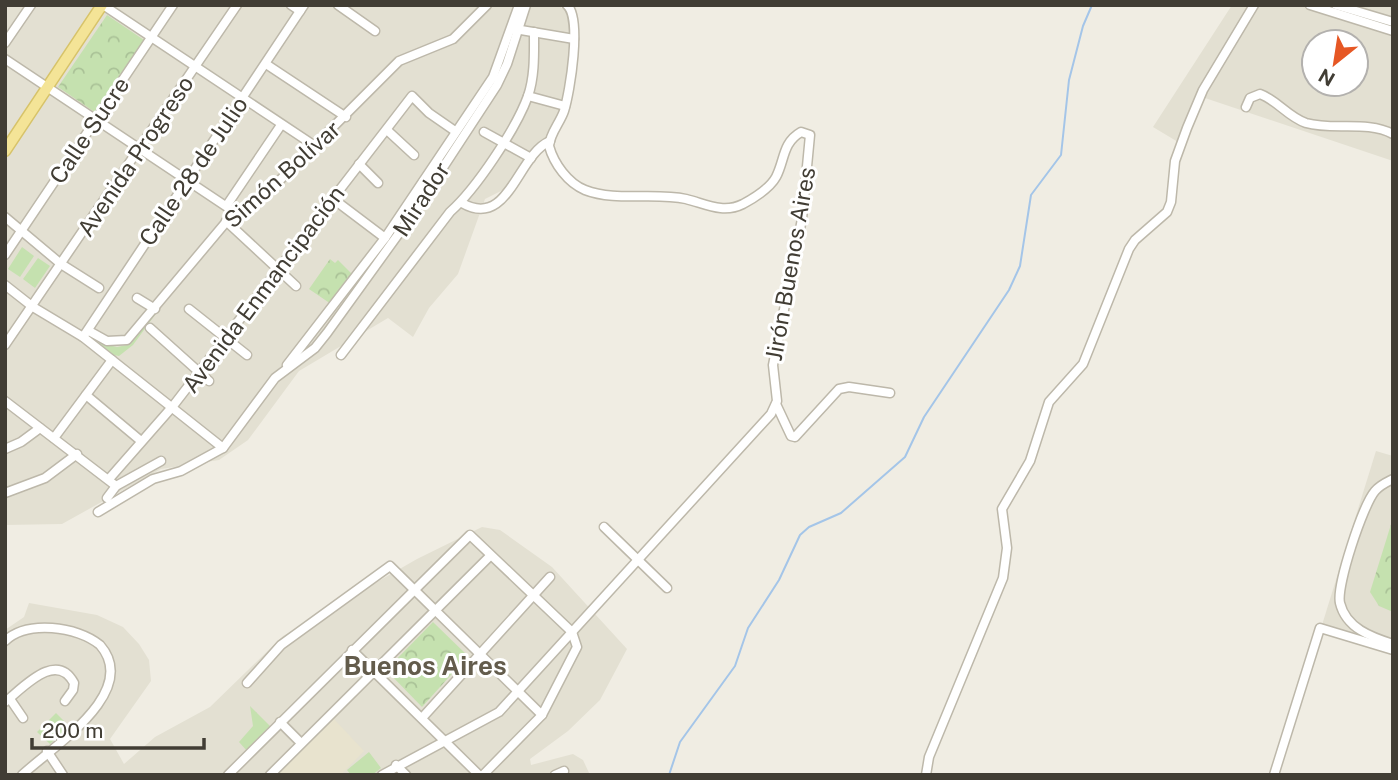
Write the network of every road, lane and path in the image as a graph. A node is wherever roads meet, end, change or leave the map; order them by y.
1 (31, 5) edge
2 (103, 5) edge
3 (173, 5) edge
4 (237, 5) edge
5 (290, 5) edge
6 (338, 5) edge
7 (487, 5) edge
8 (519, 5) edge
9 (526, 5) edge
10 (567, 5) edge
11 (1254, 5) edge
12 (1310, 5) edge
13 (1336, 5) edge
14 (302, 8) edge
15 (1393, 22) edge
16 (515, 29) junction
17 (375, 31) dead end
18 (1393, 31) edge
19 (534, 32) junction
20 (151, 38) junction
21 (574, 39) junction
22 (5, 43) edge
23 (5, 59) edge
24 (266, 64) junction
25 (195, 69) junction
26 (47, 88) junction
27 (528, 96) junction
28 (242, 99) junction
29 (565, 106) junction
30 (1246, 107) dead end
31 (346, 117) junction
32 (96, 120) junction
33 (281, 125) junction
34 (388, 131) junction
35 (455, 131) junction
36 (484, 132) dead end
37 (1393, 134) edge
38 (550, 141) junction
39 (502, 142) junction
40 (315, 146) junction
41 (5, 151) edge
42 (140, 151) junction
43 (414, 155) dead end
44 (531, 158) junction
45 (359, 164) junction
46 (187, 178) junction
47 (378, 183) dead end
48 (332, 198) junction
49 (462, 203) junction
50 (227, 205) junction
51 (236, 213) junction
52 (5, 217) edge
53 (226, 221) junction
54 (22, 230) junction
55 (385, 238) junction
56 (5, 255) edge
57 (61, 264) junction
58 (277, 268) junction
59 (5, 285) edge
60 (296, 286) dead end
61 (99, 288) dead end
62 (137, 298) dead end
63 (33, 307) junction
64 (155, 309) junction
65 (189, 309) dead end
66 (149, 328) dead end
67 (86, 334) junction
68 (225, 336) junction
69 (5, 345) edge
70 (247, 355) dead end
71 (341, 355) dead end
72 (112, 360) junction
73 (283, 370) junction
74 (200, 371) junction
75 (209, 381) dead end
76 (890, 393) dead end
77 (86, 395) junction
78 (5, 401) edge
79 (776, 404) junction
80 (173, 406) junction
81 (40, 428) junction
82 (54, 438) junction
83 (141, 441) junction
84 (223, 448) junction
85 (5, 449) edge
86 (78, 454) junction
87 (161, 461) dead end
88 (1393, 478) edge
89 (113, 483) junction
90 (5, 493) edge
91 (107, 498) dead end
92 (98, 512) dead end
93 (604, 527) dead end
94 (490, 556) junction
95 (636, 561) junction
96 (550, 577) dead end
97 (667, 588) dead end
98 (412, 590) junction
99 (534, 594) junction
100 (434, 612) junction
101 (572, 632) junction
102 (5, 641) edge
103 (1393, 644) edge
104 (352, 650) junction
105 (1393, 650) edge
106 (479, 655) junction
107 (374, 671) junction
108 (247, 683) dead end
109 (517, 693) junction
110 (7, 700) edge
111 (65, 701) dead end
112 (542, 715) junction
113 (23, 718) dead end
114 (422, 718) junction
115 (280, 722) junction
116 (443, 741) junction
117 (301, 743) junction
118 (47, 751) junction
119 (396, 765) junction
120 (564, 771) dead end
121 (22, 775) edge
122 (63, 775) edge
123 (228, 775) edge
124 (270, 775) edge
125 (382, 775) edge
126 (406, 775) edge
127 (481, 775) edge
128 (555, 775) edge
129 (926, 775) edge
130 (1274, 775) edge

1 - 22 street
2 - 20 street
2 - 26 main road
3 - 20 street, Calle Sucre
4 - 25 street, Avenida Progreso
5 - 14 street
6 - 17 street
7 - 31 street, Simón Bolívar
8 - 16 street, Mirador
9 - 16 street, Mirador
10 - 21 street
11 - 129 street
12 - 18 street
13 - 15 street
14 - 24 street, Calle 28 de Julio
16 - 19 street
16 - 35 street, Mirador
16 - 73 street, Mirador
19 - 21 street
19 - 27 street
20 - 25 street
20 - 32 street, Calle Sucre
21 - 29 street
23 - 26 street
24 - 28 street, Calle 28 de Julio
24 - 31 street
25 - 28 street
25 - 42 street, Avenida Progreso
26 - 32 street
26 - 41 main road
27 - 29 street
27 - 39 street
28 - 33 street
28 - 46 street, Calle 28 de Julio
29 - 38 street
30 - 37 street
31 - 40 street, Simón Bolívar
32 - 42 street
32 - 54 street, Calle Sucre
33 - 40 street
33 - 50 street
34 - 35 street, Avenida Enmancipación
34 - 43 street
34 - 45 street, Avenida Enmancipación
35 - 55 street, Mirador
36 - 39 street
38 - 44 street
38 - 79 street, Jirón Buenos Aires
39 - 44 street
39 - 49 street
40 - 51 street, Simón Bolívar
42 - 46 street
42 - 57 street, Avenida Progreso
44 - 49 street
45 - 47 street
45 - 48 street, Avenida Enmancipación
46 - 50 street
46 - 67 street, Calle 28 de Julio
48 - 55 street
48 - 58 street, Avenida Enmancipación
49 - 71 street
50 - 51 street
51 - 53 street, Simón Bolívar
52 - 54 street
53 - 58 street
53 - 64 street, Simón Bolívar
54 - 56 street, Calle Sucre
54 - 57 street
55 - 73 street, Mirador
57 - 61 street
57 - 63 street, Avenida Progreso
58 - 60 street
58 - 68 street, Avenida Enmancipación
59 - 63 street
62 - 64 street
63 - 67 street
63 - 69 street, Avenida Progreso
64 - 67 street, Simón Bolívar
65 - 68 street
66 - 74 street
67 - 72 street
68 - 70 street
68 - 74 street, Avenida Enmancipación
72 - 77 street
72 - 80 street
73 - 84 street, Mirador
74 - 75 street
74 - 80 street, Avenida Enmancipación
76 - 79 street
77 - 82 street
77 - 83 street
78 - 81 street
79 - 95 street
80 - 83 street, Avenida Enmancipación
80 - 84 street
81 - 82 street
81 - 85 street
82 - 86 street
83 - 89 street, Avenida Enmancipación
84 - 92 street, Mirador
86 - 89 street
86 - 90 street
87 - 89 street
88 - 103 street
89 - 91 street, Avenida Enmancipación
93 - 95 street
94 - 98 street
94 - 99 street
94 - 100 street
95 - 97 street
95 - 101 street
96 - 99 street
98 - 100 street
98 - 104 street
98 - 108 street
99 - 101 street
99 - 106 street
100 - 106 street
100 - 107 street
101 - 109 street
101 - 112 street
102 - 118 street
104 - 107 street
104 - 115 street
105 - 130 street
106 - 109 street
106 - 114 street
107 - 114 street
107 - 117 street
109 - 112 street
109 - 116 street
110 - 111 street
110 - 113 street
112 - 127 street
114 - 116 street
115 - 117 street
115 - 123 street
116 - 119 street
116 - 127 street
117 - 124 street
118 - 121 street
118 - 122 street
119 - 125 street
119 - 126 street
120 - 128 street

